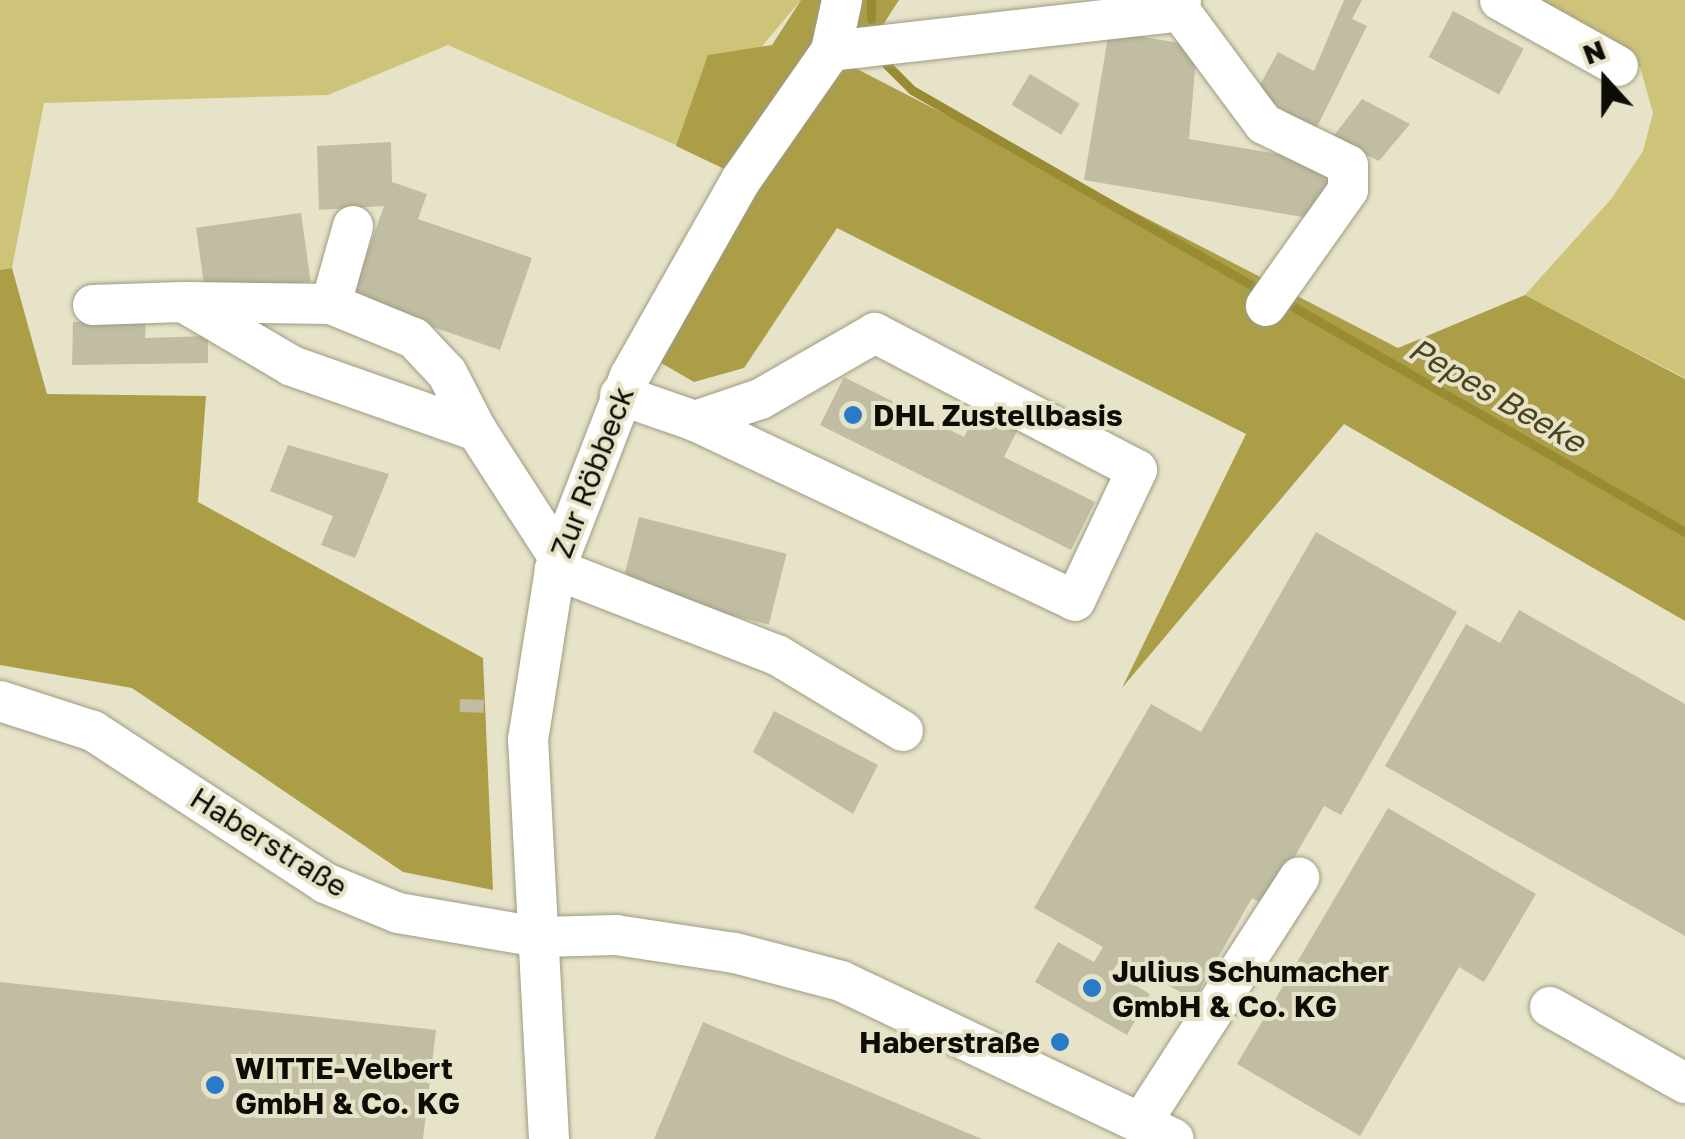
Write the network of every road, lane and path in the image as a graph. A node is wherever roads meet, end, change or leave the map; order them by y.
1 (842, 0) edge
2 (1500, 0) edge
3 (1180, 5) edge
4 (828, 56) junction
5 (1618, 66) dead end
6 (353, 226) dead end
7 (182, 302) junction
8 (93, 304) dead end
9 (331, 304) junction
10 (1266, 306) dead end
11 (620, 396) junction
12 (696, 421) junction
13 (477, 431) junction
14 (556, 562) junction
15 (0, 701) edge
16 (903, 731) dead end
17 (1299, 878) dead end
18 (539, 937) junction
19 (1550, 1007) dead end
20 (1685, 1083) edge
21 (1157, 1131) edge
22 (549, 1139) edge

1 - 4 street
2 - 5 street
3 - 4 street
3 - 10 street
4 - 11 street, Zur Röbbeck
6 - 9 street
7 - 8 street
7 - 9 street
7 - 13 street
9 - 13 street
11 - 12 street
11 - 14 street, Zur Röbbeck
12 - 12 street
13 - 14 street
14 - 16 street
14 - 18 street, Zur Röbbeck
15 - 18 street, Haberstraße
17 - 21 street
18 - 21 street, Haberstraße
18 - 22 street, Zur Röbbeck
19 - 20 street

